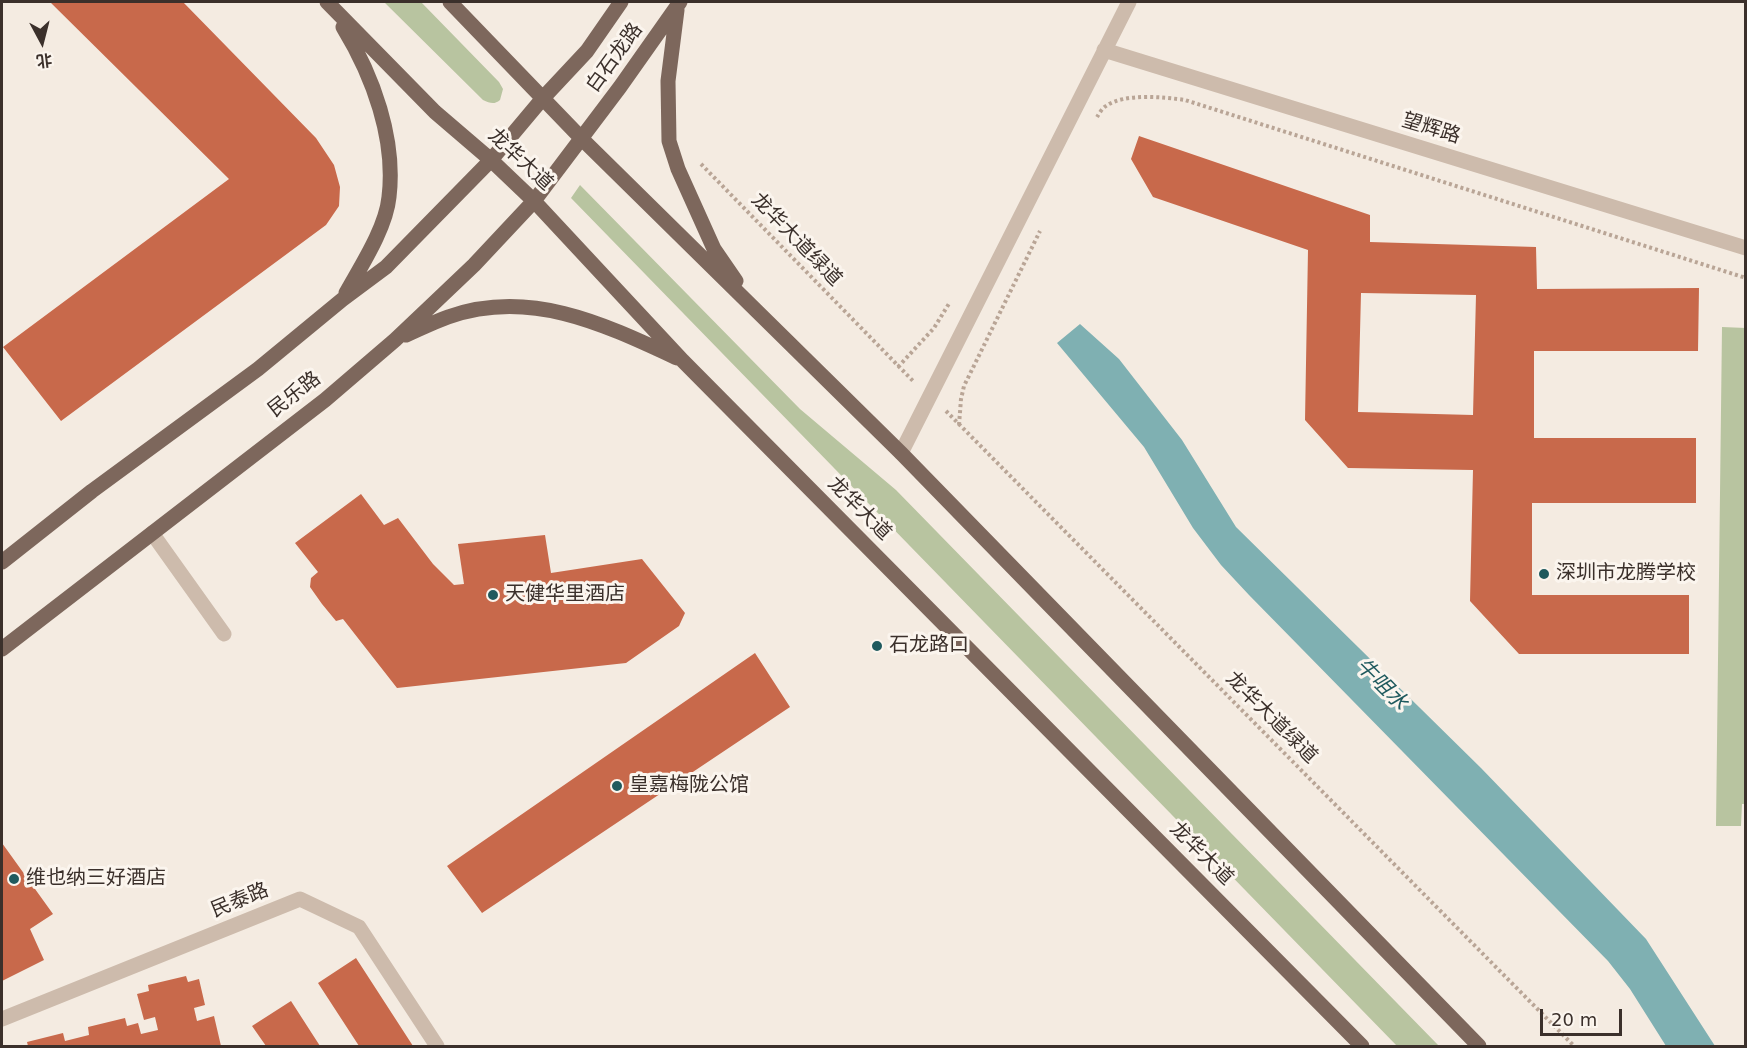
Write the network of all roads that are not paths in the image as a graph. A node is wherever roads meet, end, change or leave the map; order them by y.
1 (327, 2) edge
2 (450, 2) edge
3 (621, 2) edge
4 (1129, 2) edge
5 (678, 4) edge
6 (1104, 50) junction
7 (543, 98) junction
8 (582, 139) junction
9 (492, 160) junction
10 (534, 201) junction
11 (1746, 248) edge
12 (343, 299) junction
13 (759, 314) junction
14 (395, 340) junction
15 (683, 361) junction
16 (901, 453) junction
17 (152, 533) junction
18 (2, 562) edge
19 (224, 634) dead end
20 (2, 649) edge
21 (2, 1019) edge
22 (437, 1047) edge
23 (1362, 1047) edge
24 (1479, 1047) edge

1 - 9 main road, 龙华大道
1 - 12 main road
2 - 7 main road
3 - 7 main road, 白石龙路
4 - 6 street
5 - 8 main road, 白石龙路
5 - 13 main road
6 - 11 street, 望辉路
6 - 16 street
7 - 8 main road
7 - 9 main road
8 - 10 main road, 民乐路
8 - 13 main road
9 - 10 main road, 龙华大道
9 - 12 main road
10 - 14 main road, 民乐路
10 - 15 main road, 龙华大道
12 - 18 main road
13 - 16 main road
14 - 15 main road
14 - 17 main road, 民乐路
15 - 23 main road, 龙华大道
16 - 24 main road
17 - 19 street
17 - 20 main road, 民乐路
21 - 22 street, 民泰路

